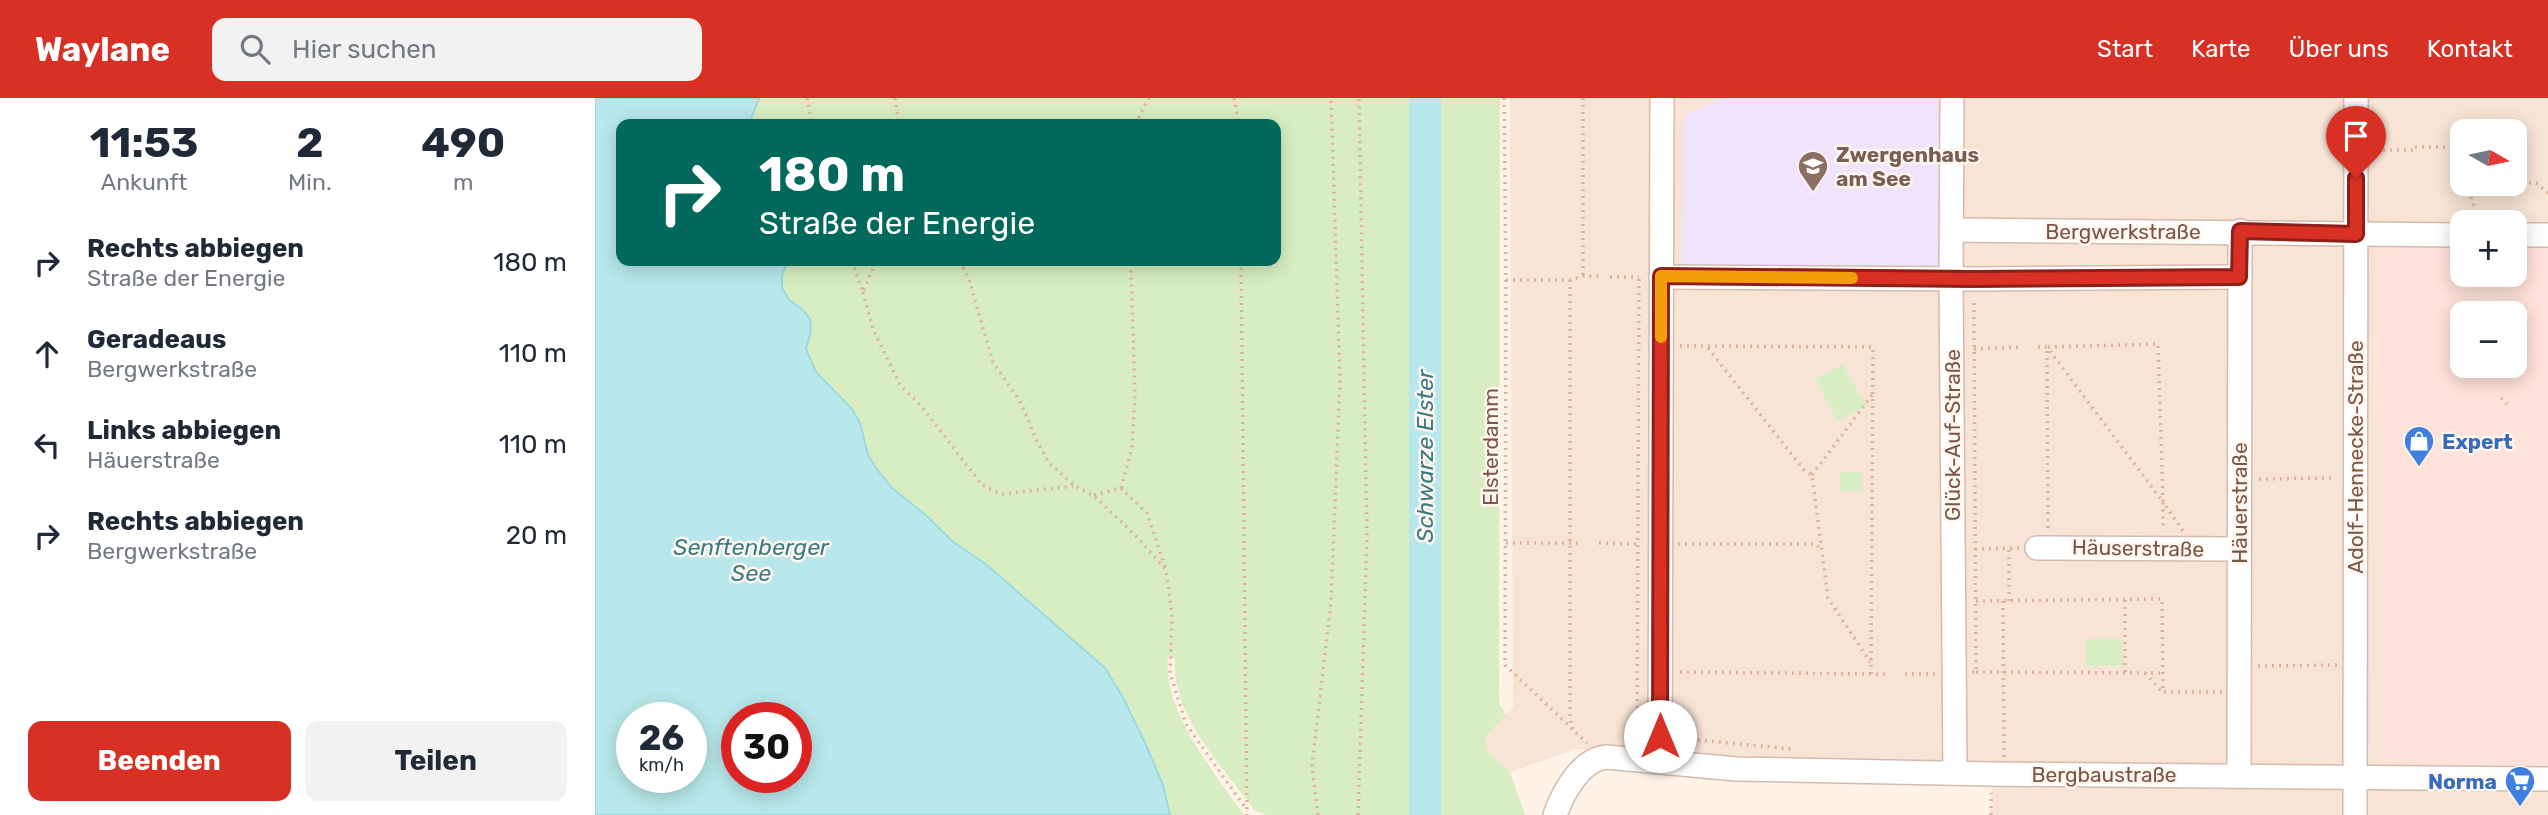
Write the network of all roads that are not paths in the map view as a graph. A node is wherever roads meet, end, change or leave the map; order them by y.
1 (1663, 98) edge
2 (1952, 98) edge
3 (2356, 98) edge
4 (1952, 230) junction
5 (2240, 231) junction
6 (2356, 234) junction
7 (2450, 234) edge
8 (2527, 235) edge
9 (2548, 235) edge
10 (1650, 277) junction
11 (2239, 277) junction
12 (1962, 279) junction
13 (2037, 548) road end
14 (2239, 550) junction
15 (1660, 761) junction
16 (1955, 773) junction
17 (2239, 775) junction
18 (2355, 778) junction
19 (2548, 779) edge
20 (1555, 815) edge
21 (2355, 815) edge

1 - 10 street
2 - 4 street, Glück-Auf-Straße
3 - 6 street, Adolf-Hennecke-Straße
4 - 5 street, Bergwerkstraße
4 - 12 street, Glück-Auf-Straße
5 - 6 street, Bergwerkstraße
5 - 11 street, Häuerstraße
6 - 7 street, Bergwerkstraße
6 - 18 street, Adolf-Hennecke-Straße
8 - 9 street
10 - 12 street
10 - 15 street
11 - 12 street
11 - 14 street, Häuerstraße
12 - 16 street, Glück-Auf-Straße
13 - 14 street, Häuserstraße
14 - 17 street, Häuerstraße
15 - 16 street, Bergbaustraße
15 - 20 street, Bergbaustraße
16 - 17 street, Bergbaustraße
17 - 18 street, Bergbaustraße
18 - 19 street, Bergbaustraße
18 - 21 street, Adolf-Hennecke-Straße

